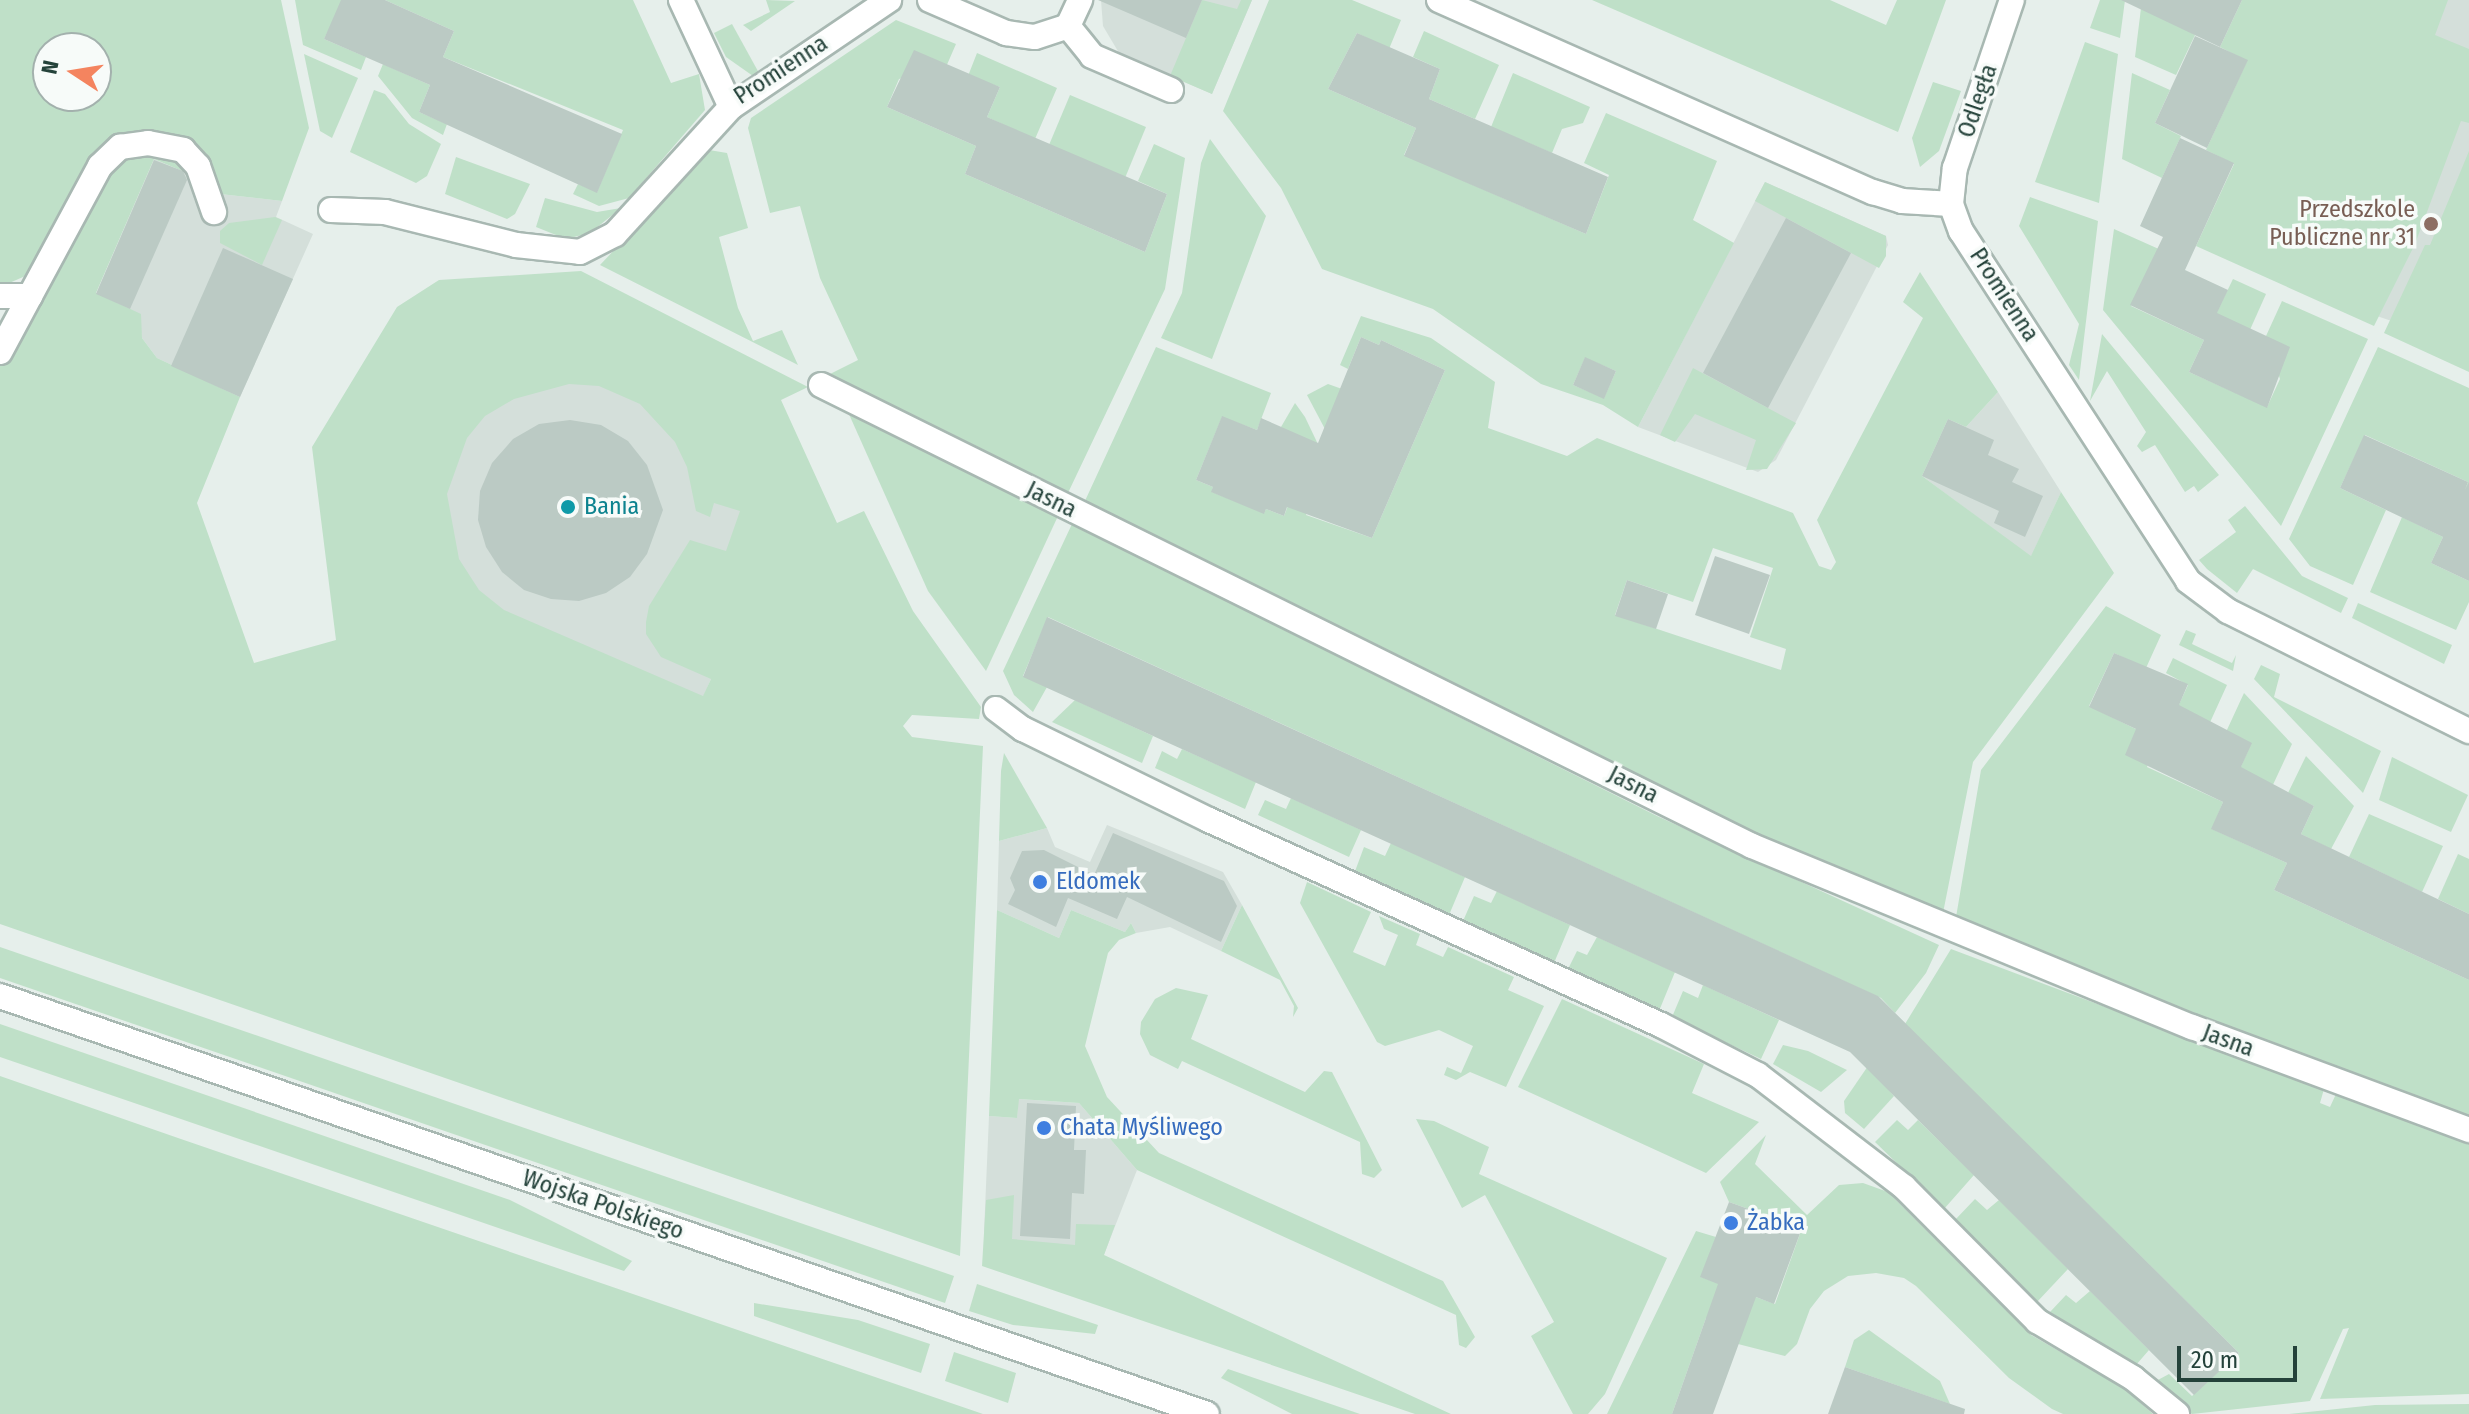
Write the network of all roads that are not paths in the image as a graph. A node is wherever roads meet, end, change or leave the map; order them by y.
1 (681, 0) edge
2 (889, 0) edge
3 (930, 0) edge
4 (1080, 0) edge
5 (1439, 0) edge
6 (2012, 0) edge
7 (1068, 26) junction
8 (1171, 90) dead end
9 (731, 107) junction
10 (1951, 204) junction
11 (331, 210) dead end
12 (214, 212) dead end
13 (0, 296) edge
14 (30, 296) junction
15 (0, 352) edge
16 (821, 385) dead end
17 (996, 709) dead end
18 (2469, 731) edge
19 (0, 996) edge
20 (2469, 1130) edge
21 (1207, 1414) edge
22 (2177, 1414) edge

1 - 9 street, Promienna
2 - 9 street, Promienna
3 - 7 street
4 - 7 street
5 - 10 street
6 - 10 street, Odległa
7 - 8 street
9 - 11 street
10 - 18 street, Promienna
12 - 14 street
13 - 14 street
14 - 15 street
16 - 20 street, Jasna
17 - 22 street
19 - 21 street, Wojska Polskiego

